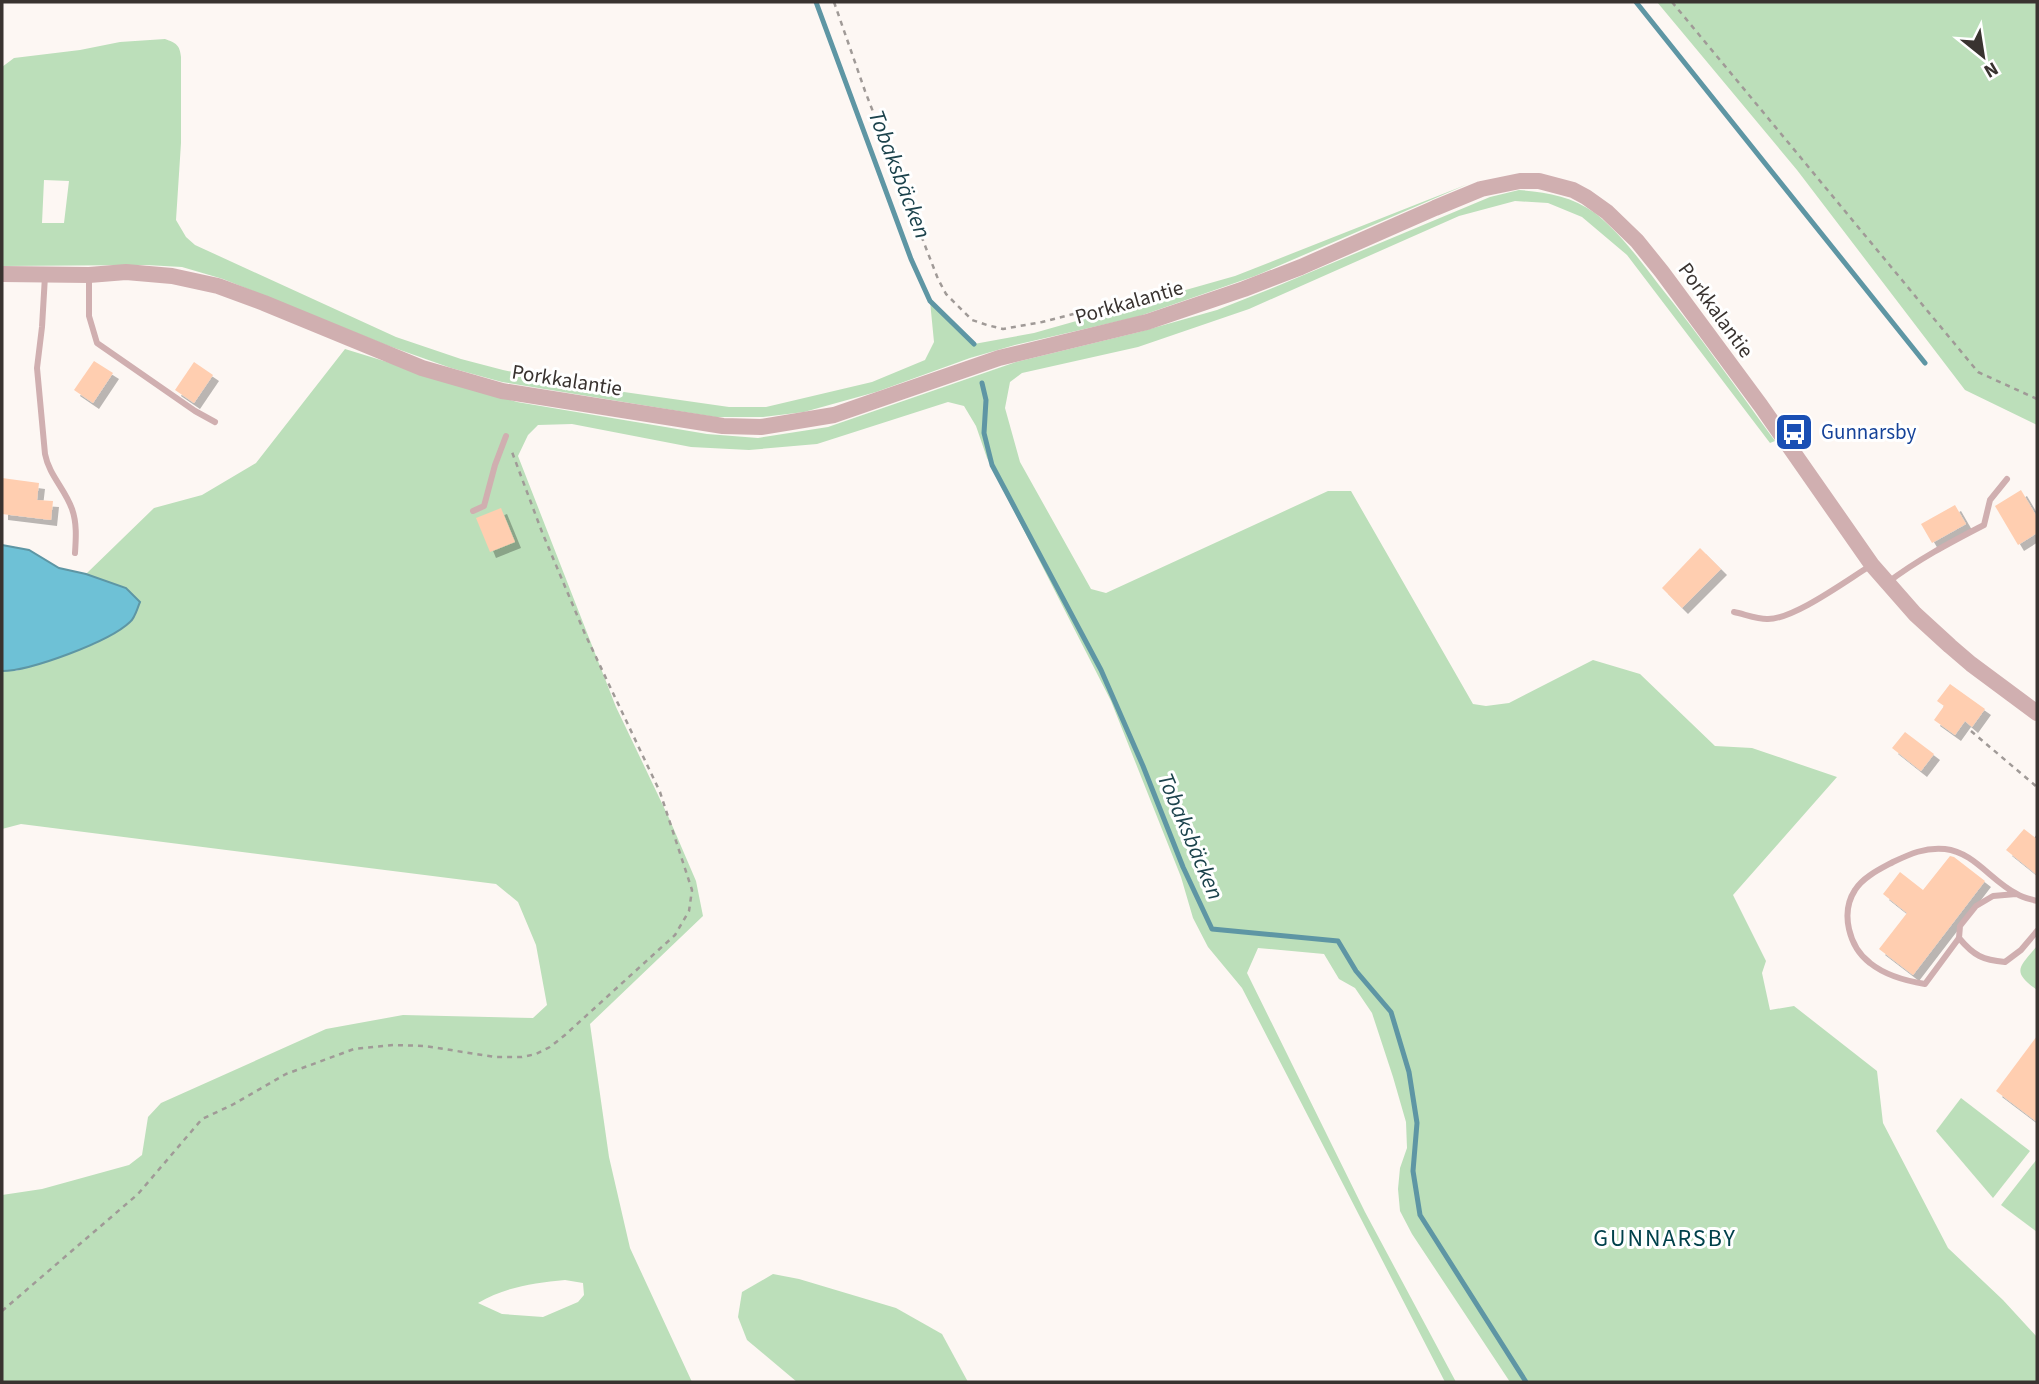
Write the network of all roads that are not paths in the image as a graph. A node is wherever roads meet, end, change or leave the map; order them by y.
1 (2, 274) edge
2 (45, 275) junction
3 (89, 275) junction
4 (215, 422) dead end
5 (506, 436) road end
6 (2007, 479) dead end
7 (473, 511) dead end
8 (75, 553) dead end
9 (1871, 565) junction
10 (1887, 583) junction
11 (1734, 612) dead end
12 (2037, 713) edge
13 (2016, 894) junction
14 (2037, 901) edge
15 (2037, 931) edge
16 (1959, 938) junction

1 - 2 street, Porkkalantie
2 - 3 street, Porkkalantie
2 - 8 lane
3 - 4 lane
3 - 9 street, Porkkalantie
5 - 7 lane
6 - 10 lane
9 - 10 street, Porkkalantie
9 - 11 lane
10 - 12 street, Porkkalantie
13 - 14 lane
13 - 16 lane
13 - 16 lane
15 - 16 lane

